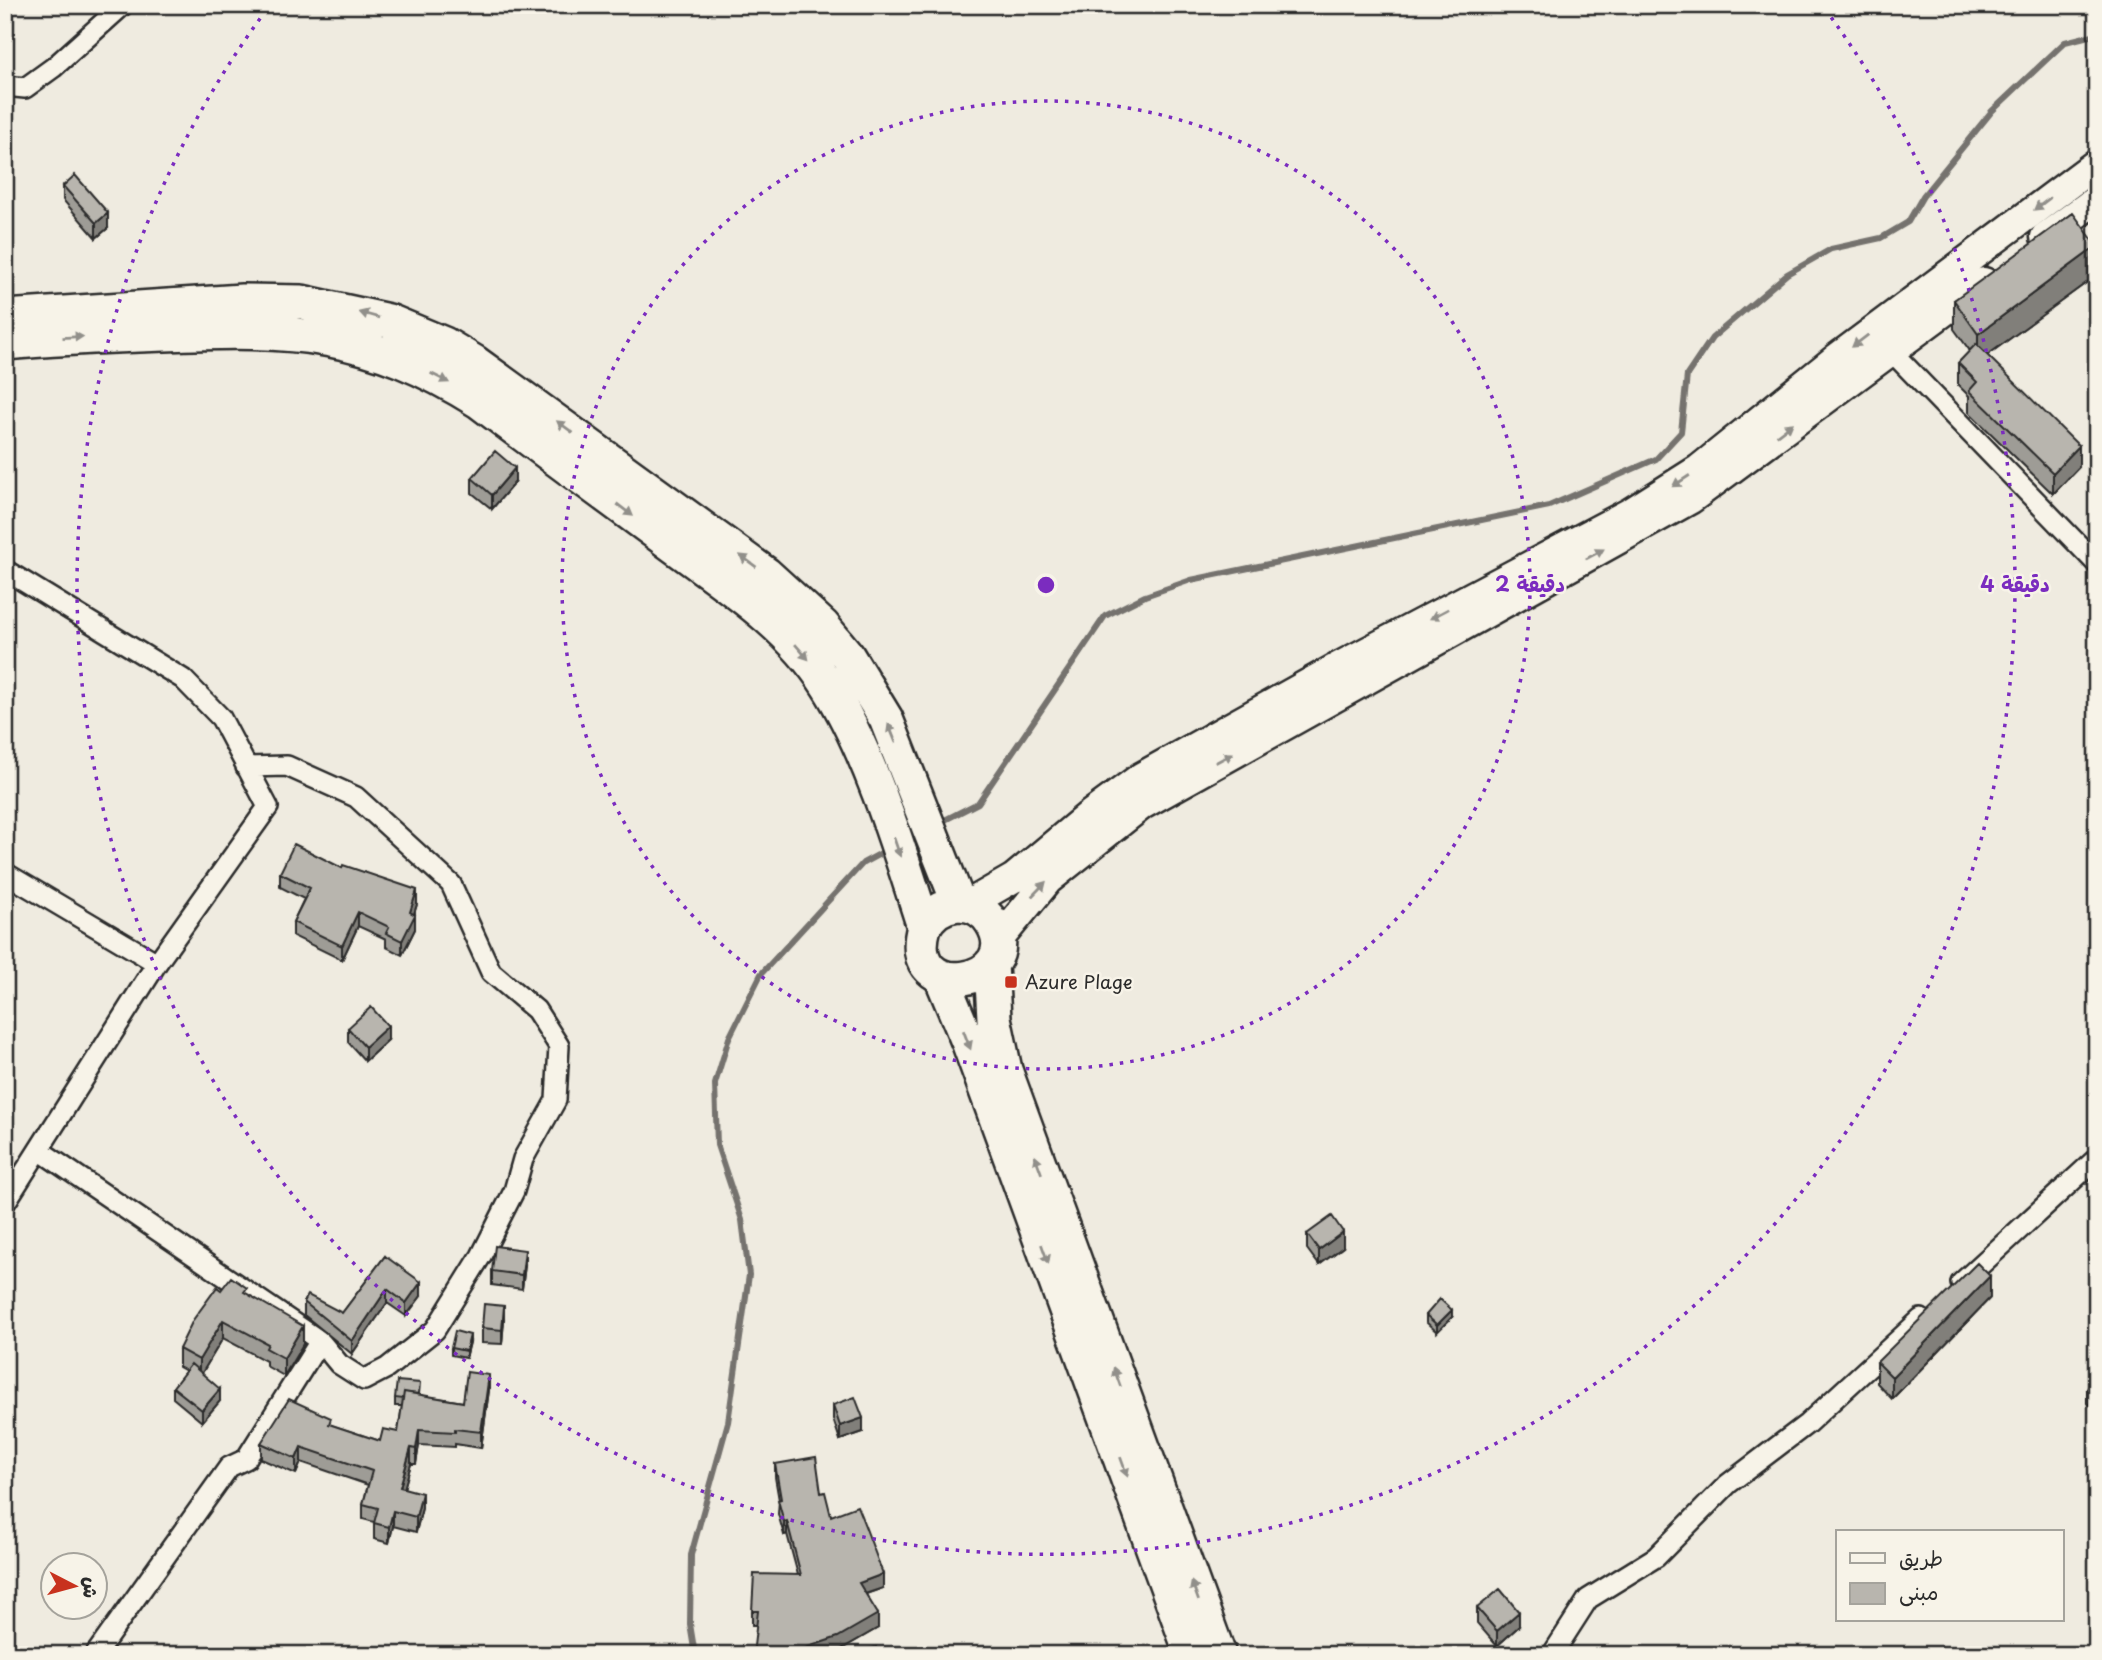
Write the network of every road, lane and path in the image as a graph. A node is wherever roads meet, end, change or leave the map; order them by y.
1 (123, 5) edge
2 (5, 86) edge
3 (2097, 163) edge
4 (2097, 199) edge
5 (5, 317) edge
6 (5, 343) edge
7 (1890, 350) junction
8 (2097, 564) edge
9 (5, 570) edge
10 (247, 767) junction
11 (5, 873) edge
12 (958, 895) junction
13 (924, 927) junction
14 (994, 953) junction
15 (157, 962) junction
16 (941, 977) junction
17 (39, 1150) junction
18 (2097, 1158) edge
19 (5, 1203) edge
20 (320, 1341) junction
21 (95, 1655) edge
22 (1192, 1655) edge
23 (1219, 1655) edge
24 (1552, 1655) edge

1 - 2 street
3 -> 12 main road
4 - 7 main road
12 -> 5 highway
6 -> 13 highway
7 - 8 street
14 -> 7 main road
9 - 10 street
10 - 15 street
10 - 20 street
11 - 15 street
12 - 13 highway
12 - 14 highway
13 - 16 highway
14 - 16 highway
23 -> 14 highway
15 - 17 street
16 -> 22 highway
17 - 19 street
17 - 20 street
18 - 24 street
20 - 21 street

